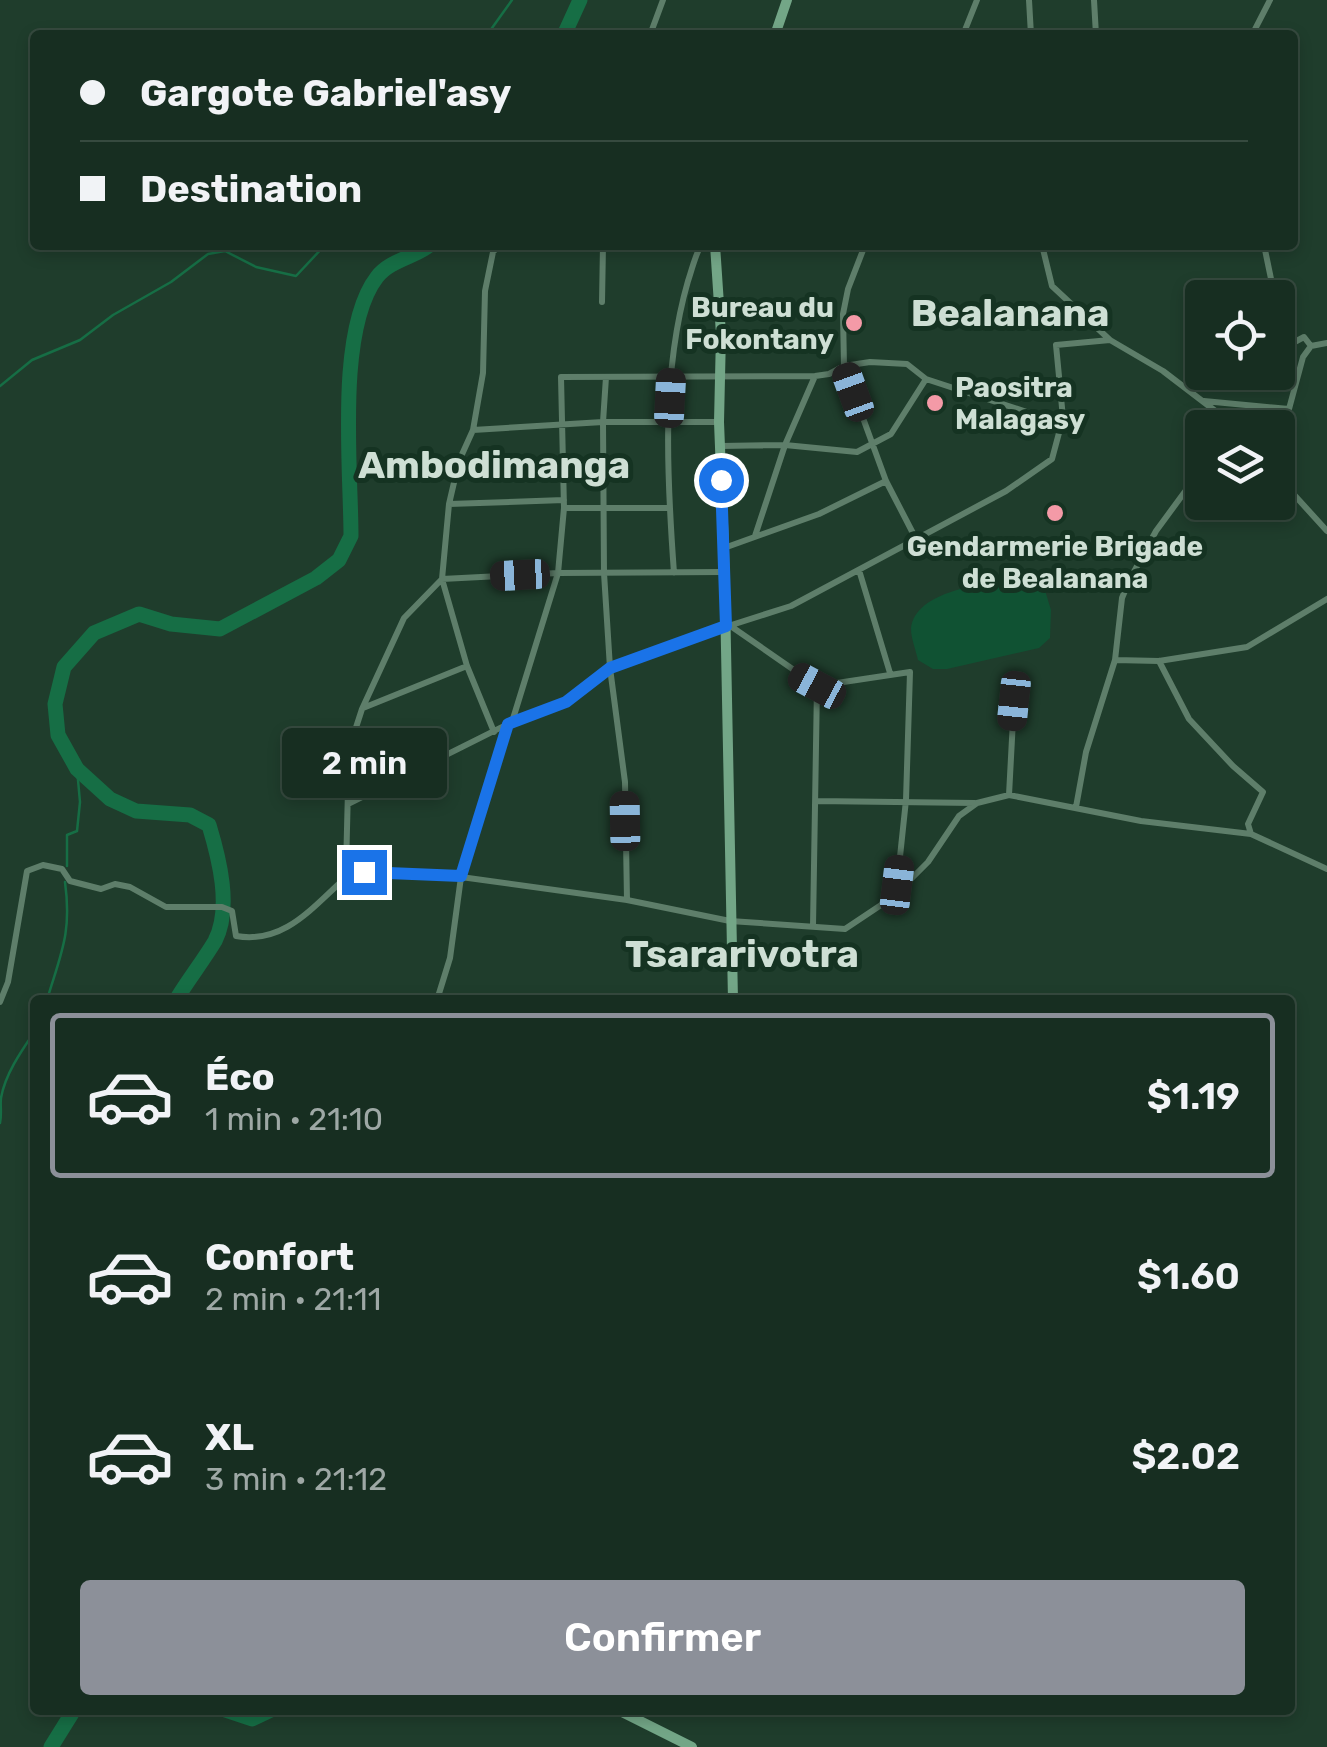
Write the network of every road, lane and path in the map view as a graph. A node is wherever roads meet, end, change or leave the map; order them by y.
1 (663, 0) edge
2 (787, 0) edge
3 (977, 0) edge
4 (1029, 0) edge
5 (1094, 0) edge
6 (1270, 0) edge
7 (652, 30) edge
8 (778, 30) edge
9 (965, 30) edge
10 (1031, 30) edge
11 (1096, 30) edge
12 (1255, 30) edge
13 (495, 250) edge
14 (603, 250) edge
15 (698, 250) edge
16 (714, 250) edge
17 (863, 250) edge
18 (1044, 250) edge
19 (1265, 250) edge
20 (1271, 280) edge
21 (602, 302) dead end
22 (1110, 340) junction
23 (1295, 342) edge
24 (1327, 343) edge
25 (1311, 346) junction
26 (844, 366) junction
27 (672, 376) junction
28 (815, 376) junction
29 (606, 377) junction
30 (719, 377) junction
31 (926, 378) junction
32 (1201, 401) junction
33 (1214, 410) edge
34 (1063, 418) junction
35 (669, 420) junction
36 (603, 422) junction
37 (719, 422) junction
38 (560, 425) junction
39 (473, 430) junction
40 (872, 444) junction
41 (785, 445) junction
42 (720, 446) junction
43 (886, 481) junction
44 (1185, 492) edge
45 (1295, 495) edge
46 (449, 504) junction
47 (564, 504) junction
48 (606, 508) junction
49 (670, 508) junction
50 (1327, 530) edge
51 (755, 536) junction
52 (916, 539) junction
53 (724, 548) junction
54 (859, 570) junction
55 (724, 572) junction
56 (558, 573) junction
57 (604, 573) junction
58 (674, 573) junction
59 (442, 579) junction
60 (1327, 599) edge
61 (729, 627) junction
62 (1115, 660) junction
63 (1159, 661) junction
64 (466, 666) junction
65 (610, 668) junction
66 (890, 673) junction
67 (817, 686) junction
68 (1014, 701) dead end
69 (362, 709) junction
70 (510, 723) junction
71 (494, 732) junction
72 (1009, 795) junction
73 (906, 800) junction
74 (816, 801) junction
75 (977, 803) junction
76 (348, 804) junction
77 (1076, 807) junction
78 (1252, 834) junction
79 (1327, 868) edge
80 (346, 870) junction
81 (461, 876) junction
82 (897, 885) junction
83 (626, 900) junction
84 (730, 922) junction
85 (813, 926) junction
86 (439, 995) edge
87 (733, 995) edge
88 (0, 1002) edge
89 (628, 1715) edge
90 (692, 1747) edge

1 - 7 street
2 - 8 street
3 - 9 street
4 - 10 street
5 - 11 street
6 - 12 street
13 - 39 street
14 - 21 street
15 - 27 street
16 - 30 street
17 - 26 street
18 - 22 street
19 - 20 street
22 - 32 street
22 - 34 street
23 - 25 street
24 - 25 street
25 - 32 street
26 - 28 street
26 - 31 street
26 - 40 street
27 - 29 street
27 - 30 street
27 - 35 street
28 - 30 street
28 - 41 street
29 - 36 street
29 - 38 street
30 - 37 street
31 - 34 street
31 - 40 street
32 - 33 street
34 - 52 street
35 - 36 street
35 - 37 street
35 - 49 street
36 - 38 street
36 - 48 street
37 - 42 street
38 - 39 street
38 - 47 street
39 - 46 street
40 - 41 street
40 - 43 street
41 - 42 street
41 - 51 street
42 - 53 street
43 - 51 street
43 - 52 street
44 - 62 street
45 - 50 street
46 - 47 street
46 - 59 street
47 - 48 street
47 - 56 street
48 - 49 street
48 - 57 street
49 - 58 street
51 - 53 street
52 - 54 street
53 - 55 street
54 - 61 street
54 - 66 street
55 - 58 street
55 - 61 street
56 - 57 street
56 - 59 street
56 - 70 street
57 - 58 street
57 - 65 street
59 - 64 street
59 - 69 street
60 - 63 street
61 - 65 street
61 - 67 street
61 - 84 street
62 - 63 street
62 - 77 street
63 - 78 street
64 - 69 street
64 - 71 street
65 - 70 street
65 - 83 street
66 - 67 street
66 - 73 street
67 - 74 street
68 - 72 street
69 - 76 street
70 - 71 street
70 - 81 street
71 - 76 street
72 - 75 street
72 - 77 street
73 - 74 street
73 - 75 street
73 - 82 street
74 - 85 street
75 - 82 street
76 - 80 street
77 - 78 street
78 - 79 street
80 - 81 street
80 - 88 street
81 - 83 street
81 - 86 street
82 - 85 street
83 - 84 street
84 - 85 street
84 - 87 street
89 - 90 street

